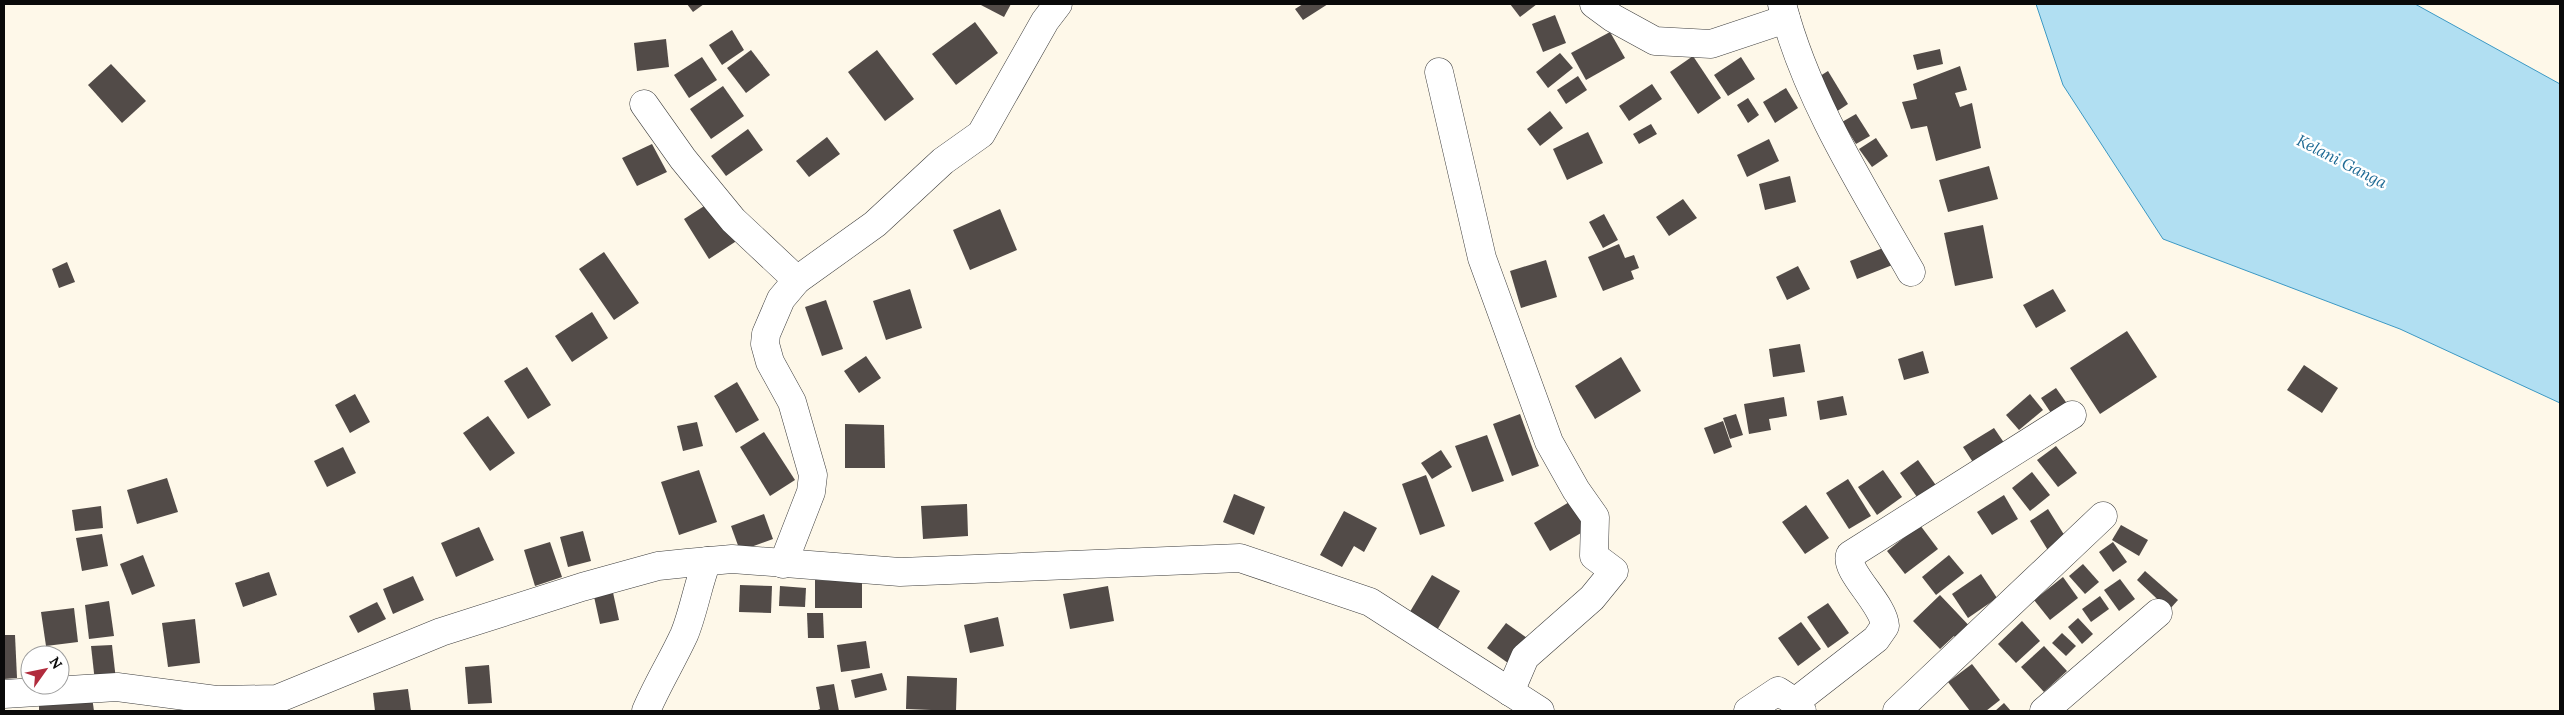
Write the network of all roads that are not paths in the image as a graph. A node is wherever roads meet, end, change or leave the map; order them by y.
1 (1058, 4) edge
2 (1594, 4) edge
3 (1784, 12) edge
4 (1439, 72) dead end
5 (644, 104) dead end
6 (1912, 272) dead end
7 (798, 280) junction
8 (2072, 415) dead end
9 (2103, 516) dead end
10 (707, 561) junction
11 (783, 564) junction
12 (2158, 614) dead end
13 (1510, 692) junction
14 (4, 694) edge
15 (1799, 707) edge
16 (646, 711) edge
17 (1540, 711) edge
18 (1748, 711) edge
19 (1896, 711) edge
20 (2044, 711) edge

1 - 7 street
2 - 3 street
3 - 6 street
4 - 13 street
5 - 7 street
7 - 11 street
8 - 15 street
9 - 19 street
10 - 11 street
10 - 14 street
10 - 16 street
11 - 13 street
12 - 20 street
13 - 17 street
15 - 18 street

